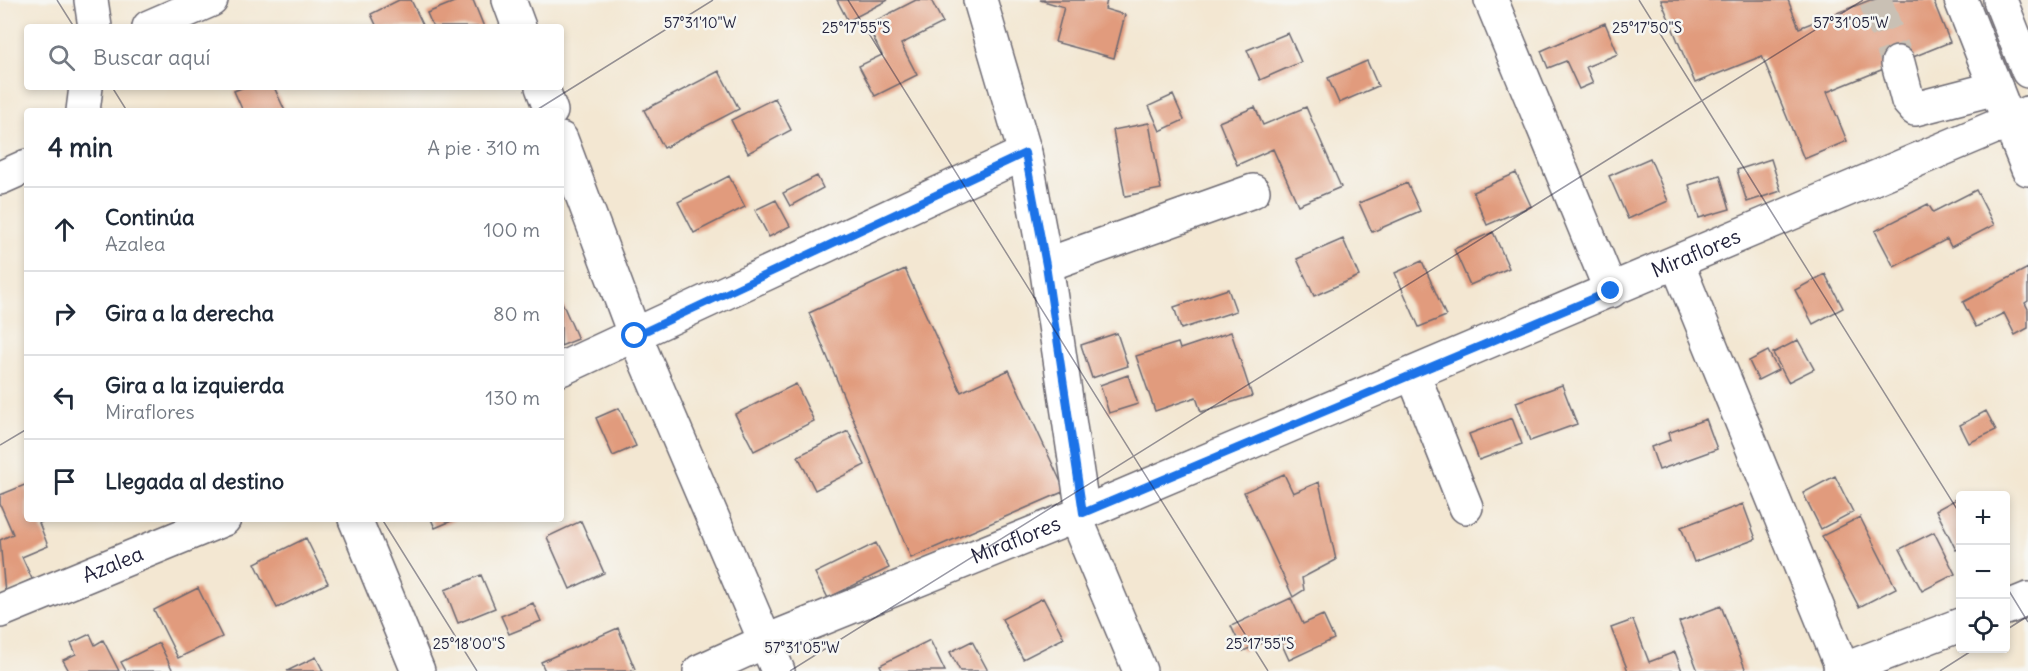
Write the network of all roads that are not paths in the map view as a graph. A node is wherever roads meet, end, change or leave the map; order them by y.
1 (91, 0) edge
2 (211, 0) edge
3 (509, 0) edge
4 (980, 0) edge
5 (1491, 0) edge
6 (1961, 0) edge
7 (2000, 0) edge
8 (95, 24) edge
9 (156, 24) edge
10 (518, 24) edge
11 (1898, 63) tunnel mouth
12 (2028, 71) edge
13 (1996, 88) junction
14 (86, 90) edge
15 (543, 90) edge
16 (83, 108) edge
17 (549, 108) edge
18 (2018, 117) edge
19 (564, 147) edge
20 (1025, 153) junction
21 (24, 167) edge
22 (2028, 169) edge
23 (0, 178) edge
24 (1253, 191) dead end
25 (1677, 262) junction
26 (1046, 265) junction
27 (1611, 291) junction
28 (635, 336) junction
29 (564, 368) edge
30 (1413, 374) junction
31 (1466, 507) dead end
32 (1079, 515) junction
33 (217, 522) edge
34 (356, 522) edge
35 (2028, 599) edge
36 (2010, 606) edge
37 (0, 610) edge
38 (1956, 627) edge
39 (771, 656) edge
40 (1849, 669) edge
41 (418, 671) edge
42 (700, 671) edge
43 (1140, 671) edge

1 - 8 street
2 - 9 street
3 - 10 street
4 - 20 street
5 - 27 street
6 - 13 street
7 - 12 street
11 - 13 street
13 - 18 street
14 - 16 street
15 - 17 street
18 - 22 street
18 - 25 street, Miraflores
19 - 28 street
20 - 26 street
20 - 28 street
21 - 23 street
24 - 26 street
25 - 27 street, Miraflores
25 - 40 street
26 - 32 street
27 - 30 street, Miraflores
28 - 29 street
28 - 39 street
30 - 31 street
30 - 32 street, Miraflores
32 - 39 street, Miraflores
32 - 43 street
33 - 37 street, Azalea
34 - 41 street
35 - 36 street
38 - 40 street
39 - 42 street, Miraflores

